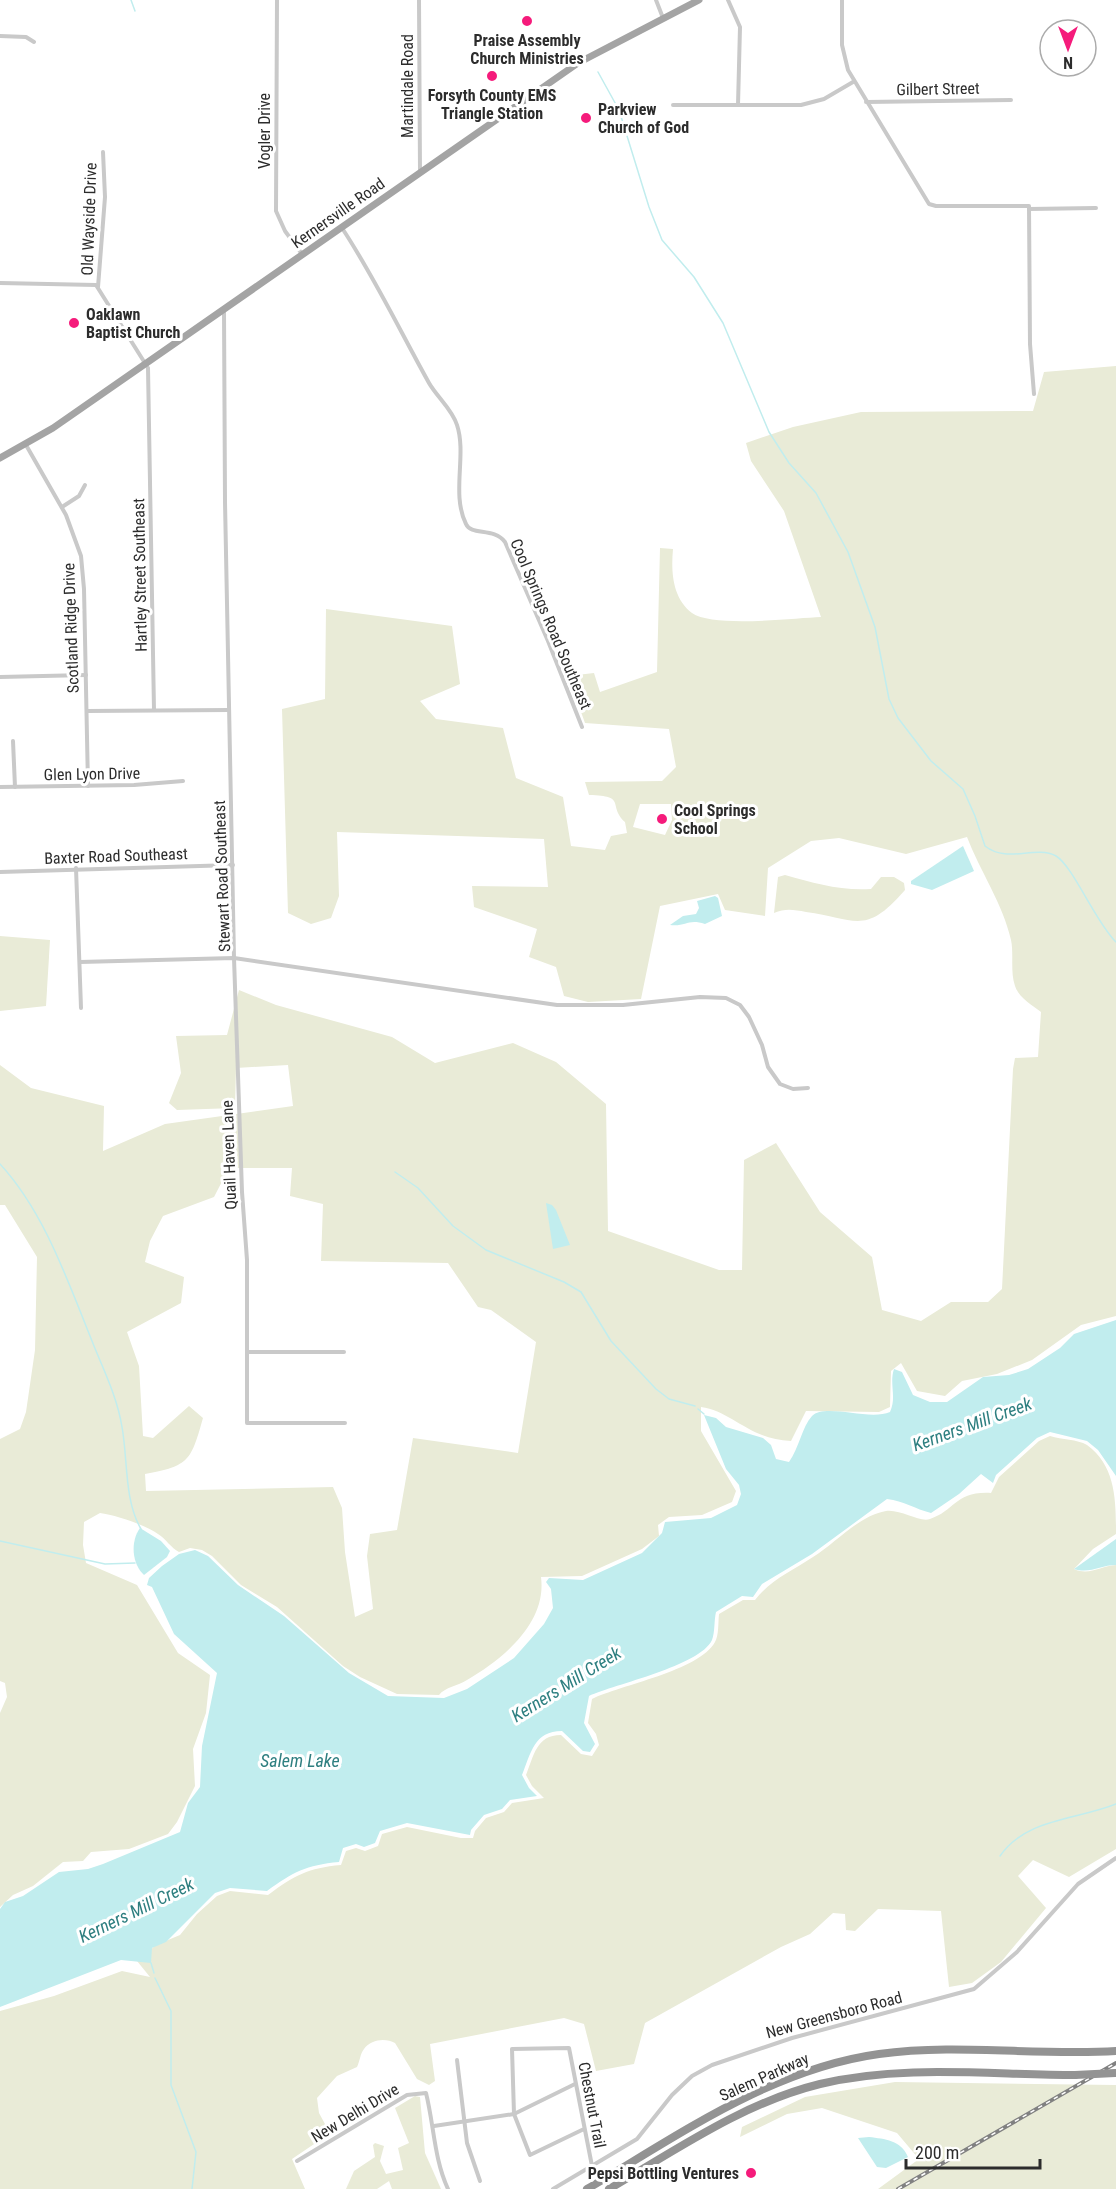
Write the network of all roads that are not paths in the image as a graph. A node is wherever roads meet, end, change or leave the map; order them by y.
1 (277, 0) edge
2 (419, 0) edge
3 (657, 0) edge
4 (699, 0) edge
5 (728, 0) edge
6 (842, 0) edge
7 (663, 18) junction
8 (0, 36) edge
9 (34, 42) dead end
10 (853, 82) junction
11 (1011, 100) dead end
12 (866, 102) junction
13 (673, 105) dead end
14 (738, 105) junction
15 (103, 152) dead end
16 (420, 172) junction
17 (1096, 208) dead end
18 (1029, 209) junction
19 (341, 228) junction
20 (302, 254) junction
21 (0, 283) edge
22 (98, 287) junction
23 (224, 309) junction
24 (146, 364) junction
25 (1034, 394) dead end
26 (26, 445) junction
27 (0, 458) edge
28 (85, 485) dead end
29 (62, 507) junction
30 (86, 675) junction
31 (0, 676) edge
32 (154, 710) junction
33 (229, 710) junction
34 (87, 711) junction
35 (582, 728) dead end
36 (13, 741) dead end
37 (183, 781) dead end
38 (88, 786) junction
39 (0, 787) edge
40 (15, 787) junction
41 (233, 865) junction
42 (76, 868) junction
43 (0, 872) edge
44 (234, 958) junction
45 (80, 962) junction
46 (81, 1008) dead end
47 (808, 1088) dead end
48 (247, 1352) junction
49 (344, 1352) dead end
50 (345, 1423) dead end
51 (1116, 1858) edge
52 (1116, 2051) edge
53 (457, 2060) dead end
54 (1115, 2073) edge
55 (575, 2084) junction
56 (514, 2114) junction
57 (464, 2121) junction
58 (434, 2126) junction
59 (584, 2129) junction
60 (297, 2161) dead end
61 (592, 2166) junction
62 (480, 2181) dead end
63 (448, 2189) edge
64 (553, 2189) edge
65 (587, 2189) edge
66 (609, 2189) edge

1 - 20 street, Vogler Drive
2 - 16 street, Martindale Road
3 - 7 street
4 - 7 main road, Kernersville Road
5 - 14 street
6 - 10 street
7 - 16 main road, Kernersville Road
8 - 9 street
10 - 12 street
10 - 14 street
11 - 12 street, Gilbert Street
12 - 18 street
13 - 14 street
15 - 22 street, Old Wayside Drive
16 - 19 main road, Kernersville Road
17 - 18 street
18 - 25 street
19 - 20 main road, Kernersville Road
19 - 35 street, Cool Springs Road Southeast
20 - 23 main road, Kernersville Road
21 - 22 street
22 - 24 street
23 - 24 main road, Kernersville Road
23 - 33 street, Stewart Road Southeast
24 - 26 main road, Kernersville Road
24 - 32 street, Hartley Street Southeast
26 - 27 main road, Kernersville Road
26 - 29 street, Scotland Ridge Drive
28 - 29 street
29 - 30 street, Scotland Ridge Drive
30 - 31 street
30 - 34 street, Scotland Ridge Drive
32 - 33 street
32 - 34 street
33 - 41 street, Stewart Road Southeast
34 - 38 street, Scotland Ridge Drive
36 - 40 street
37 - 38 street, Glen Lyon Drive
38 - 40 street, Glen Lyon Drive
39 - 40 street, Glen Lyon Drive
41 - 42 street, Baxter Road Southeast
41 - 44 street, Stewart Road Southeast
42 - 43 street, Baxter Road Southeast
42 - 45 street
44 - 45 street
44 - 47 street, Stewart Road Southeast
44 - 48 street, Quail Haven Lane
45 - 46 street
48 - 49 street
48 - 50 street, Quail Haven Lane
51 - 61 street, New Greensboro Road
52 - 65 highway, Salem Parkway
53 - 57 street
54 - 66 highway, Salem Parkway, bridge
55 - 56 street
55 - 56 street, Chestnut Trail
55 - 59 street, Chestnut Trail
56 - 57 street
56 - 59 street
57 - 58 street
57 - 62 street
58 - 60 street, New Delhi Drive
58 - 63 street
59 - 61 street, Chestnut Trail
61 - 64 street, New Greensboro Road

